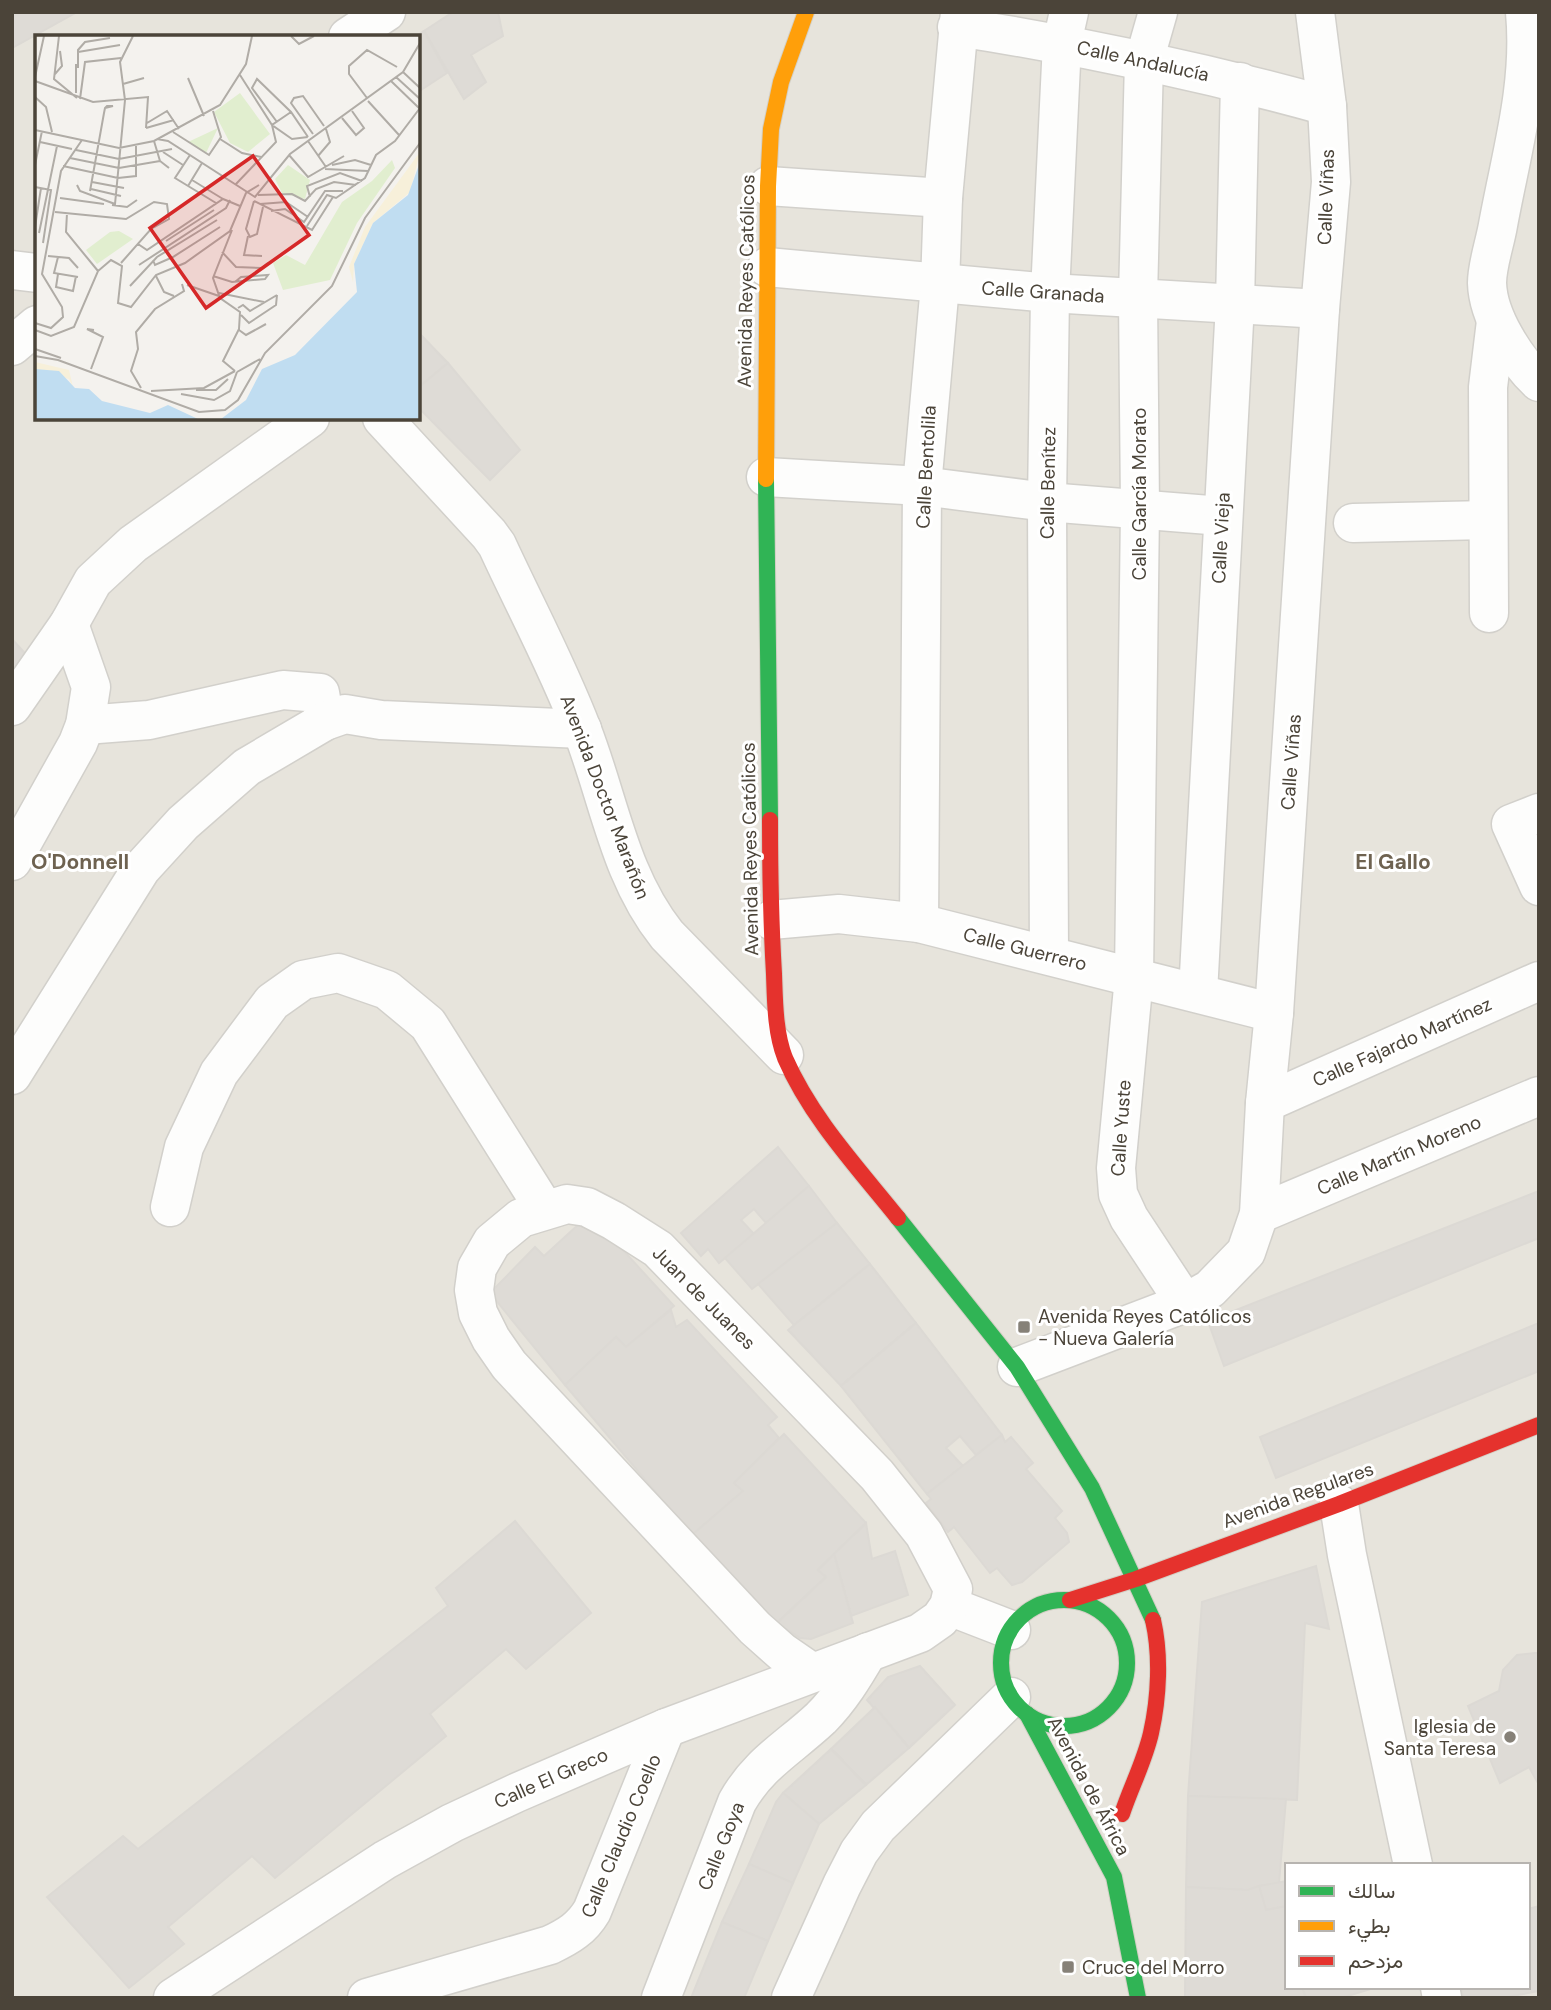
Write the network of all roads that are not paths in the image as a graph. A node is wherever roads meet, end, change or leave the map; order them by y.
1 (386, 12) edge
2 (806, 12) edge
3 (1158, 12) edge
4 (1315, 12) edge
5 (1525, 12) edge
6 (959, 20) edge
7 (1065, 28) edge
8 (351, 35) edge
9 (1144, 61) junction
10 (1240, 82) junction
11 (1326, 106) junction
12 (768, 186) junction
13 (943, 198) junction
14 (767, 267) junction
15 (12, 270) edge
16 (35, 273) edge
17 (940, 285) junction
18 (1050, 293) junction
19 (1138, 298) junction
20 (1235, 304) junction
21 (1320, 309) junction
22 (1496, 321) junction
23 (35, 327) edge
24 (12, 346) edge
25 (1539, 382) edge
26 (307, 420) edge
27 (385, 420) edge
28 (766, 477) junction
29 (922, 486) junction
30 (1047, 502) junction
31 (1140, 509) junction
32 (1222, 516) junction
33 (1488, 520) junction
34 (1353, 523) dead end
35 (1489, 613) dead end
36 (69, 624) junction
37 (12, 706) edge
38 (325, 721) junction
39 (85, 726) junction
40 (582, 729) junction
41 (1525, 818) edge
42 (12, 861) edge
43 (1539, 886) edge
44 (771, 920) junction
45 (919, 923) junction
46 (1049, 955) junction
47 (1134, 977) junction
48 (1539, 981) edge
49 (1198, 993) junction
50 (1275, 1013) junction
51 (784, 1055) junction
52 (12, 1075) edge
53 (1539, 1096) edge
54 (1265, 1103) junction
55 (170, 1207) dead end
56 (545, 1210) junction
57 (1259, 1214) junction
58 (1185, 1303) junction
59 (1017, 1367) junction
60 (1539, 1425) edge
61 (1339, 1504) junction
62 (1106, 1518) junction
63 (1105, 1556) dead end
64 (1087, 1578) dead end
65 (1136, 1580) junction
66 (1070, 1600) junction
67 (950, 1605) junction
68 (1154, 1621) junction
69 (1011, 1630) junction
70 (868, 1652) junction
71 (811, 1672) junction
72 (1125, 1681) junction
73 (1019, 1705) junction
74 (1112, 1705) junction
75 (1116, 1727) dead end
76 (666, 1728) junction
77 (1121, 1772) dead end
78 (1121, 1821) joint
79 (1117, 1852) dead end
80 (1413, 1863) edge
81 (1114, 1877) junction
82 (173, 1998) edge
83 (367, 1998) edge
84 (661, 1998) edge
85 (791, 1998) edge
86 (1138, 1998) edge

1 - 8 street
2 - 12 main road, Avenida Reyes Católicos
3 - 9 street, Calle García Morato
4 - 11 street, Calle Viñas
5 - 22 street
6 - 7 street, Calle Andalucía
6 - 13 street, Calle Bentolila
7 - 9 street, Calle Andalucía
7 - 18 street, Calle Benítez
9 - 10 street, Calle Andalucía
9 - 19 street, Calle García Morato
10 - 11 street, Calle Andalucía
10 - 20 street, Calle Vieja
11 - 21 street, Calle Viñas
12 - 13 street
12 - 14 main road, Avenida Reyes Católicos
13 - 17 street, Calle Bentolila
14 - 17 street, Calle Granada
14 - 28 main road, Avenida Reyes Católicos
15 - 16 street
17 - 18 street, Calle Granada
17 - 29 street, Calle Bentolila
18 - 19 street, Calle Granada
18 - 30 street, Calle Benítez
19 - 20 street, Calle Granada
19 - 31 street, Calle García Morato
20 - 21 street, Calle Granada
20 - 32 street, Calle Vieja
21 - 50 street, Calle Viñas
22 - 25 street
22 - 33 street
23 - 24 street
26 - 36 street
27 - 40 street, Avenida Doctor Marañón
28 - 29 street
28 - 44 main road, Avenida Reyes Católicos
29 - 30 street
29 - 45 street, Calle Bentolila
30 - 31 street
30 - 46 street, Calle Benítez
31 - 32 street
31 - 47 street, Calle García Morato
32 - 49 street, Calle Vieja
33 - 34 street
33 - 35 street
36 - 37 street
36 - 39 street
38 - 39 street
38 - 40 street
38 - 52 street
39 - 42 street
40 - 51 street, Avenida Doctor Marañón
41 - 43 street
44 - 45 street, Calle Guerrero
44 - 51 main road, Avenida Reyes Católicos
45 - 46 street, Calle Guerrero
46 - 47 street, Calle Guerrero
47 - 49 street, Calle Guerrero
47 - 58 street, Calle Yuste
48 - 54 street, Calle Fajardo Martínez
49 - 50 street, Calle Guerrero
50 - 54 street, Calle Viñas
51 - 59 main road, Avenida Reyes Católicos
53 - 57 street, Calle Martín Moreno
54 - 57 street, Calle Viñas
55 - 56 street
56 - 67 street, Juan de Juanes
56 - 71 street, Juan de Juanes
57 - 58 street, Calle Viñas
58 - 59 street, Calle Viñas
59 - 62 main road, Avenida Reyes Católicos
60 - 61 main road, Avenida Regulares
61 - 65 main road, Avenida Regulares
61 - 80 street
62 - 63 main road
62 - 65 main road, Avenida Reyes Católicos
64 - 66 main road
65 - 66 main road, Avenida Regulares
65 - 68 main road, Avenida Reyes Católicos
66 - 69 main road
66 - 72 main road
67 - 69 street
67 - 70 street, Calle El Greco
68 - 72 main road
68 - 78 main road, Avenida Reyes Católicos
69 - 73 main road
70 - 71 street, Calle El Greco
70 - 84 street, Calle Goya
71 - 76 street, Calle El Greco
72 - 74 main road
73 - 74 main road
73 - 81 main road, Avenida de África
73 - 85 street
74 - 75 main road
76 - 82 street, Calle El Greco
76 - 83 street, Calle Claudio Coello
77 - 78 main road, Avenida de África
79 - 81 main road, Avenida de África
81 - 86 main road, Avenida de África

